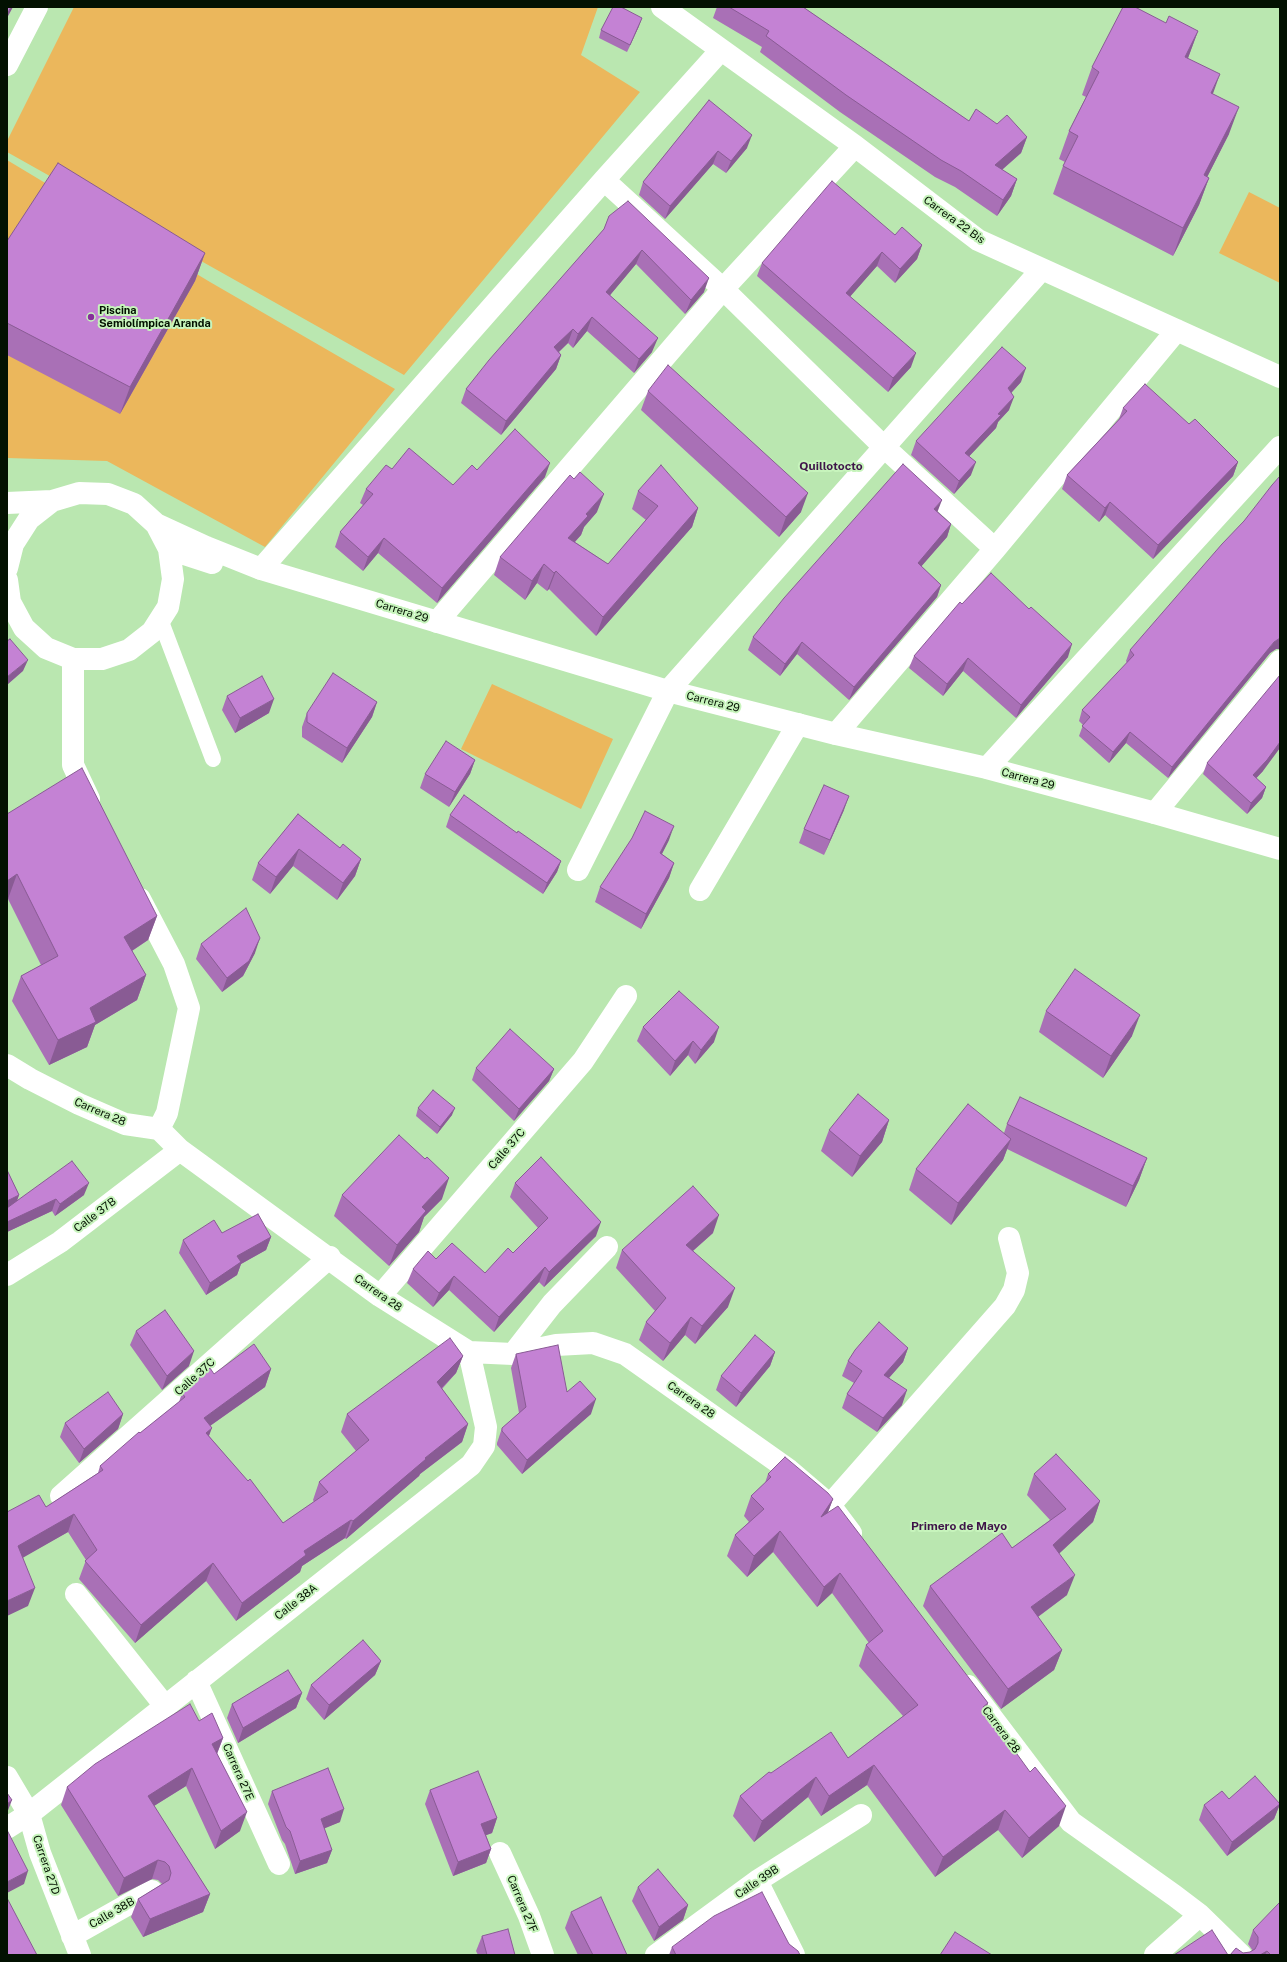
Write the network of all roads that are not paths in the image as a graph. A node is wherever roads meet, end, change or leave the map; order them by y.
1 (37, 7) edge
2 (662, 7) edge
3 (721, 50) junction
4 (7, 65) edge
5 (856, 146) junction
6 (604, 180) junction
7 (1042, 268) junction
8 (723, 288) junction
9 (1176, 330) junction
10 (1280, 376) edge
11 (883, 446) junction
12 (1280, 448) edge
13 (52, 501) junction
14 (7, 503) edge
15 (156, 524) junction
16 (995, 549) junction
17 (169, 550) junction
18 (7, 568) edge
19 (261, 569) junction
20 (7, 580) edge
21 (160, 620) junction
22 (437, 622) junction
23 (73, 659) junction
24 (1280, 661) edge
25 (666, 696) junction
26 (794, 730) junction
27 (836, 734) junction
28 (213, 759) dead end
29 (987, 768) junction
30 (1155, 813) junction
31 (98, 819) edge
32 (1280, 849) edge
33 (1280, 865) edge
34 (578, 870) dead end
35 (130, 881) edge
36 (700, 890) dead end
37 (626, 996) dead end
38 (7, 1065) edge
39 (158, 1129) junction
40 (180, 1150) junction
41 (1010, 1238) dead end
42 (607, 1247) dead end
43 (330, 1257) junction
44 (7, 1275) edge
45 (380, 1296) junction
46 (470, 1352) junction
47 (512, 1354) junction
48 (61, 1496) edge
49 (830, 1505) junction
50 (864, 1550) edge
51 (76, 1594) dead end
52 (955, 1670) edge
53 (196, 1681) junction
54 (165, 1706) junction
55 (7, 1777) edge
56 (29, 1814) junction
57 (861, 1815) dead end
58 (7, 1828) edge
59 (500, 1853) dead end
60 (279, 1864) dead end
61 (757, 1881) junction
62 (152, 1891) edge
63 (1200, 1915) junction
64 (76, 1946) edge
65 (543, 1955) edge
66 (656, 1955) edge
67 (794, 1955) edge
68 (1155, 1955) edge
69 (1241, 1955) edge

1 - 4 street
2 - 3 street, Carrera 22 Bis
3 - 5 street, Carrera 22 Bis
3 - 6 street
5 - 7 street, Carrera 22 Bis
5 - 8 street
6 - 8 street
6 - 19 street
7 - 9 street, Carrera 22 Bis
7 - 11 street
8 - 11 street
8 - 22 street
9 - 10 street, Carrera 22 Bis
9 - 16 street
11 - 16 street
11 - 25 street
12 - 29 street
13 - 14 street
13 - 15 street
13 - 18 street
15 - 17 street
15 - 19 street, Carrera 29
16 - 27 street
17 - 21 street
17 - 25 street, Carrera 29
19 - 22 street, Carrera 29
20 - 23 street
21 - 23 street
21 - 28 lane
22 - 25 street, Carrera 29
23 - 31 street
24 - 30 street
25 - 26 street, Carrera 29
25 - 34 street
26 - 27 street, Carrera 29
26 - 33 street, Carrera 29
26 - 36 street
27 - 29 street, Carrera 29
29 - 30 street, Carrera 29
30 - 32 street, Carrera 29
35 - 39 street
37 - 45 street, Calle 37C
38 - 39 street, Carrera 28
39 - 40 street, Carrera 28
40 - 43 street, Carrera 28
40 - 44 street, Calle 37B
41 - 49 street
42 - 47 street
43 - 45 street, Carrera 28
43 - 48 street, Calle 37C
45 - 46 street, Carrera 28
46 - 47 street, Carrera 28
46 - 53 street, Calle 38A
47 - 49 street, Carrera 28
49 - 50 street, Carrera 28
51 - 54 street
52 - 63 street, Carrera 28
53 - 54 street, Calle 38A
53 - 60 street, Carrera 27E
54 - 56 street, Calle 38A
55 - 56 street, Carrera 27D
56 - 58 street, Calle 38A
56 - 64 street, Carrera 27D
57 - 61 street, Calle 39B
59 - 65 street, Carrera 27F
61 - 66 street, Calle 39B
61 - 67 street
62 - 64 street, Calle 38B
63 - 68 street
63 - 69 street, Carrera 28

